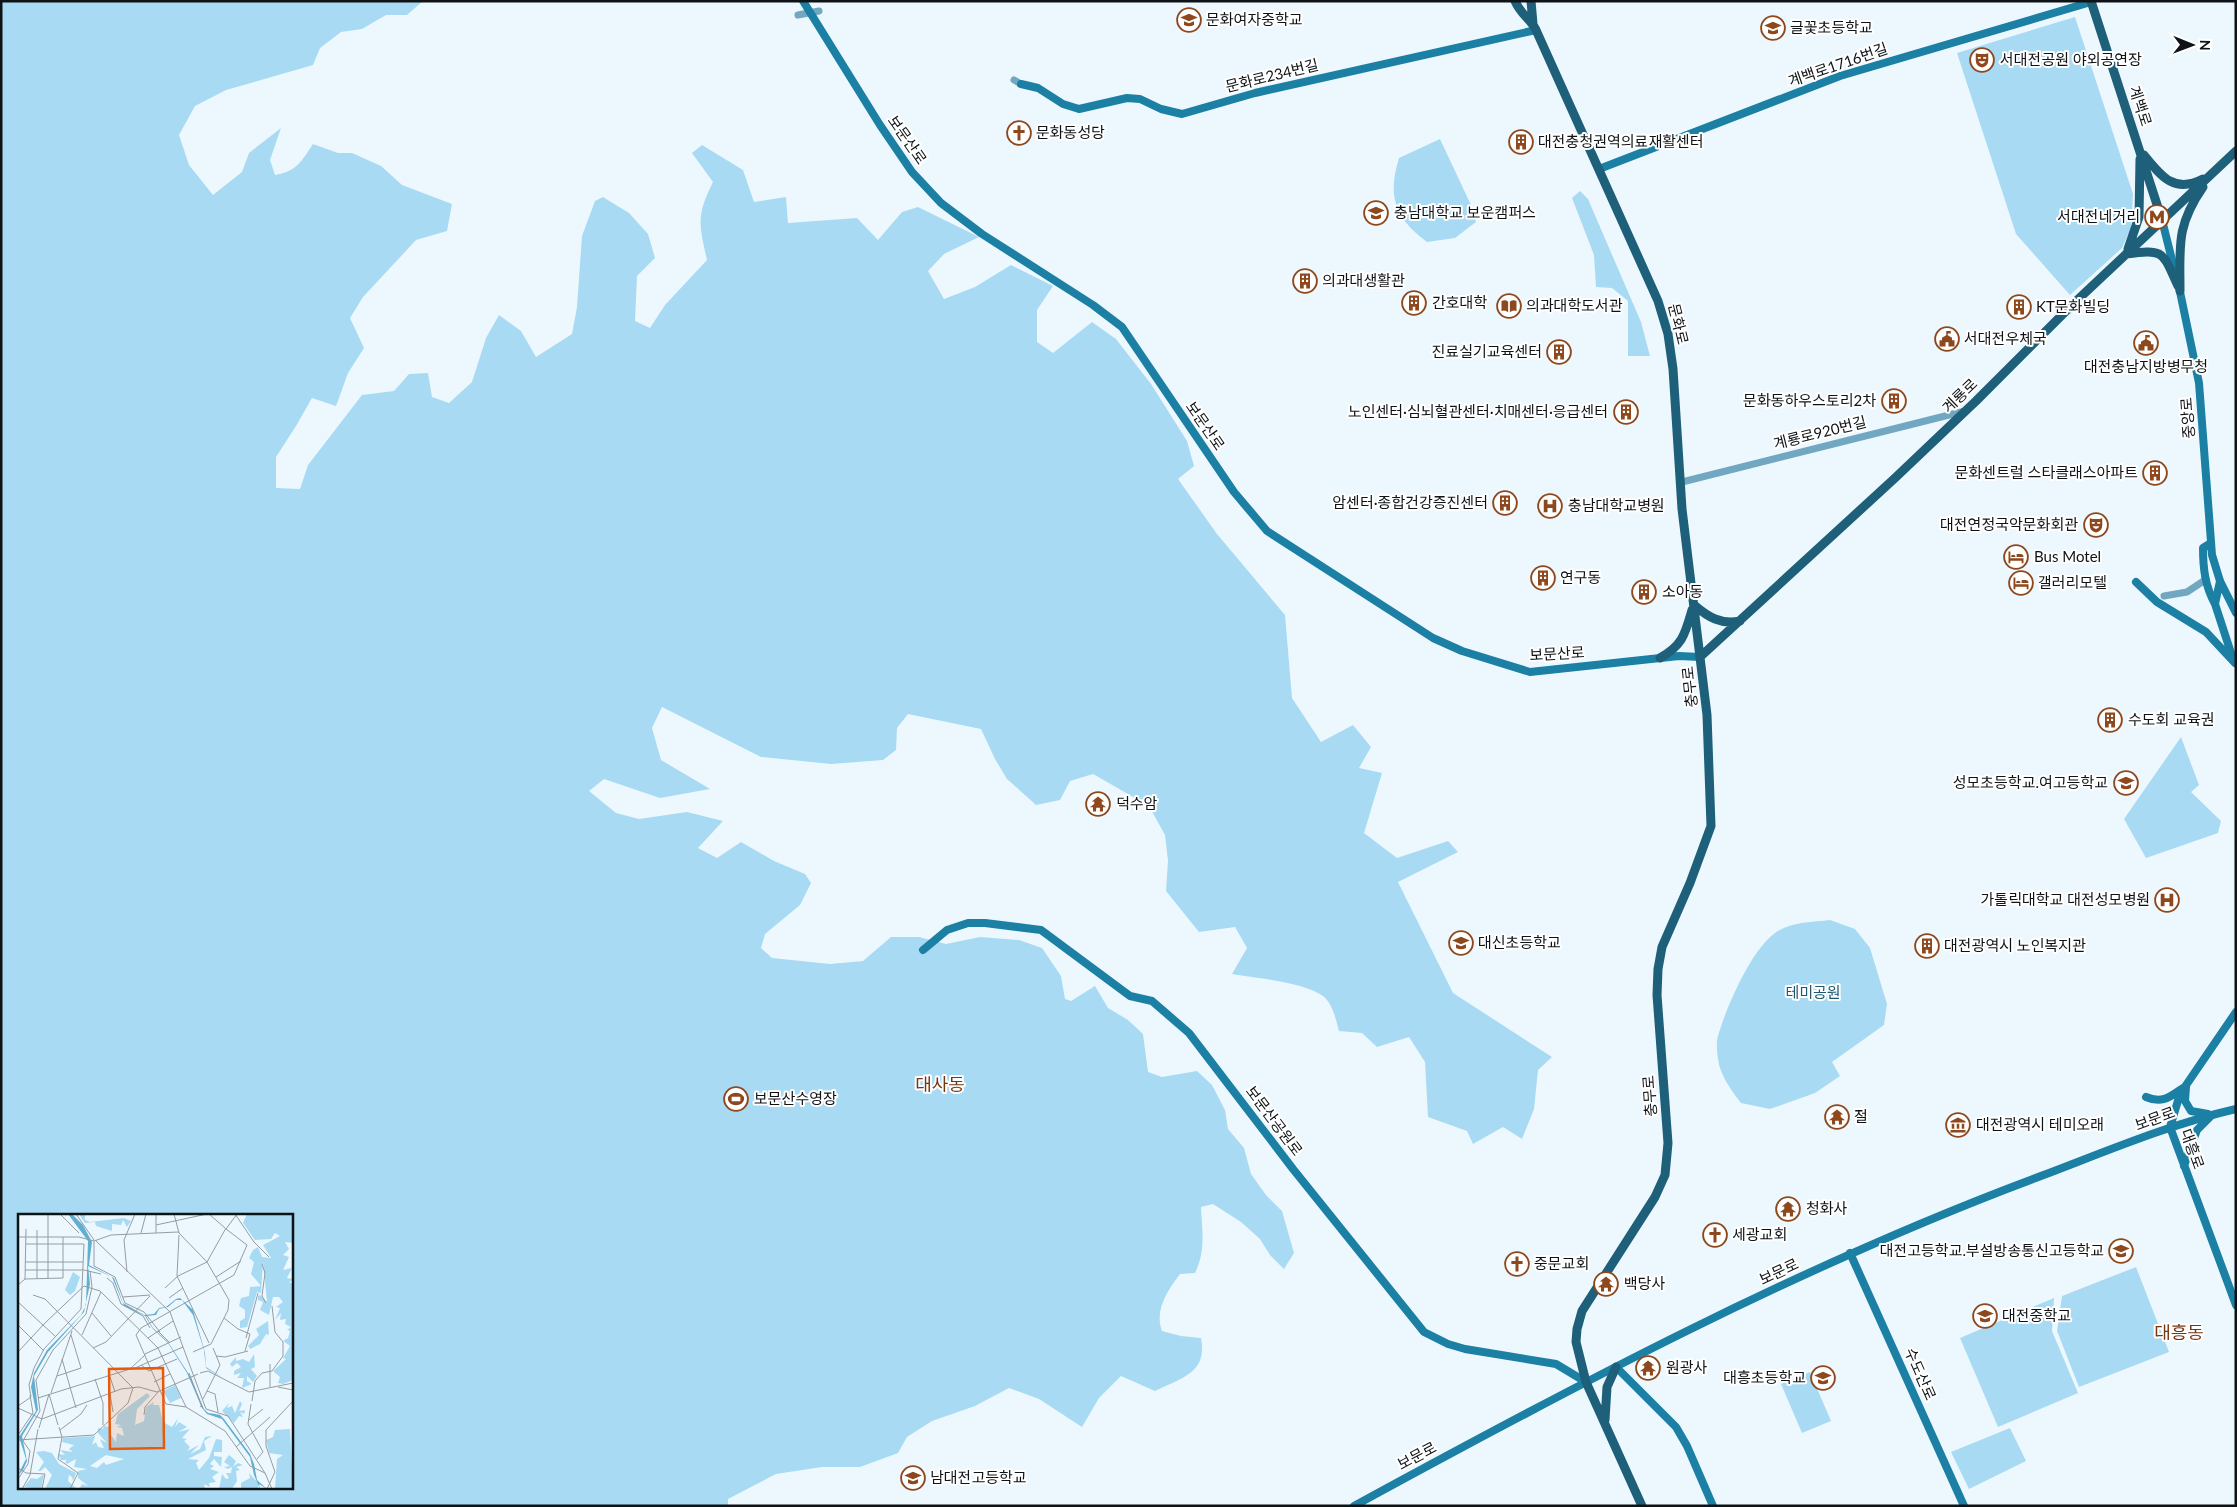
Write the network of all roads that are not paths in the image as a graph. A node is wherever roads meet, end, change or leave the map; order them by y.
1 (803, 1) edge
2 (1515, 1) edge
3 (1531, 1) edge
4 (2091, 2) edge
5 (818, 11) dead end
6 (798, 15) dead end
7 (1535, 27) junction
8 (1018, 82) dead end
9 (2140, 149) junction
10 (2236, 151) edge
11 (1599, 168) junction
12 (2212, 174) junction
13 (2162, 220) junction
14 (2126, 254) junction
15 (2180, 291) junction
16 (1965, 411) junction
17 (1682, 482) junction
18 (2211, 543) junction
19 (2205, 580) junction
20 (2220, 581) junction
21 (2136, 582) dead end
22 (2164, 596) dead end
23 (2215, 604) junction
24 (1694, 605) junction
25 (2236, 613) edge
26 (1740, 620) junction
27 (1700, 657) junction
28 (1660, 658) junction
29 (2235, 663) edge
30 (923, 950) dead end
31 (2236, 1012) edge
32 (2186, 1085) junction
33 (2146, 1097) dead end
34 (2236, 1109) edge
35 (2212, 1114) junction
36 (2170, 1128) junction
37 (2184, 1166) junction
38 (1850, 1254) junction
39 (2236, 1305) edge
40 (1616, 1367) junction
41 (1586, 1382) junction
42 (1605, 1423) junction
43 (1354, 1506) edge
44 (1642, 1506) edge
45 (1713, 1506) edge
46 (1964, 1506) edge

1 - 28 main road, 보문산로
2 - 7 main road, 문화로
3 - 7 main road, 문화로
4 - 9 main road, 계백로
4 - 11 main road, 계백로1716번길
5 - 6 street
7 - 8 main road, 문화로234번길
7 - 11 main road, 문화로
9 - 12 main road
9 - 13 main road, 계백로
9 - 14 main road
10 - 12 main road, 계룡로
11 - 17 main road, 문화로
12 - 13 main road, 계룡로
12 - 15 main road
13 - 14 main road, 계룡로
13 - 15 main road, 중앙로
14 - 15 main road
14 - 16 main road, 계룡로
15 - 18 main road, 중앙로
16 - 17 street, 계룡로920번길
16 - 26 main road, 계룡로
17 - 24 main road, 문화로
18 - 19 main road
18 - 20 main road, 중앙로
19 - 22 street
19 - 23 main road
20 - 23 main road
20 - 25 main road, 중앙로
21 - 29 main road
23 - 29 main road
24 - 26 main road
24 - 27 main road, 문화로
24 - 28 main road
26 - 27 main road, 계룡로
27 - 28 main road, 보문산로
27 - 41 main road, 충무로
30 - 41 main road, 보문산공원로
31 - 32 main road, 대흥로
32 - 33 main road
32 - 35 main road
32 - 36 main road, 대흥로
34 - 35 main road, 보문로
35 - 36 main road, 보문로
35 - 37 main road
36 - 37 main road, 대흥로
36 - 38 main road, 보문로
37 - 39 main road, 대흥로
38 - 40 main road, 보문로
38 - 46 main road, 수도산로
40 - 41 main road, 보문로
40 - 42 main road
40 - 45 main road
41 - 42 main road, 충무로
41 - 43 main road, 보문로
42 - 44 main road, 충무로

